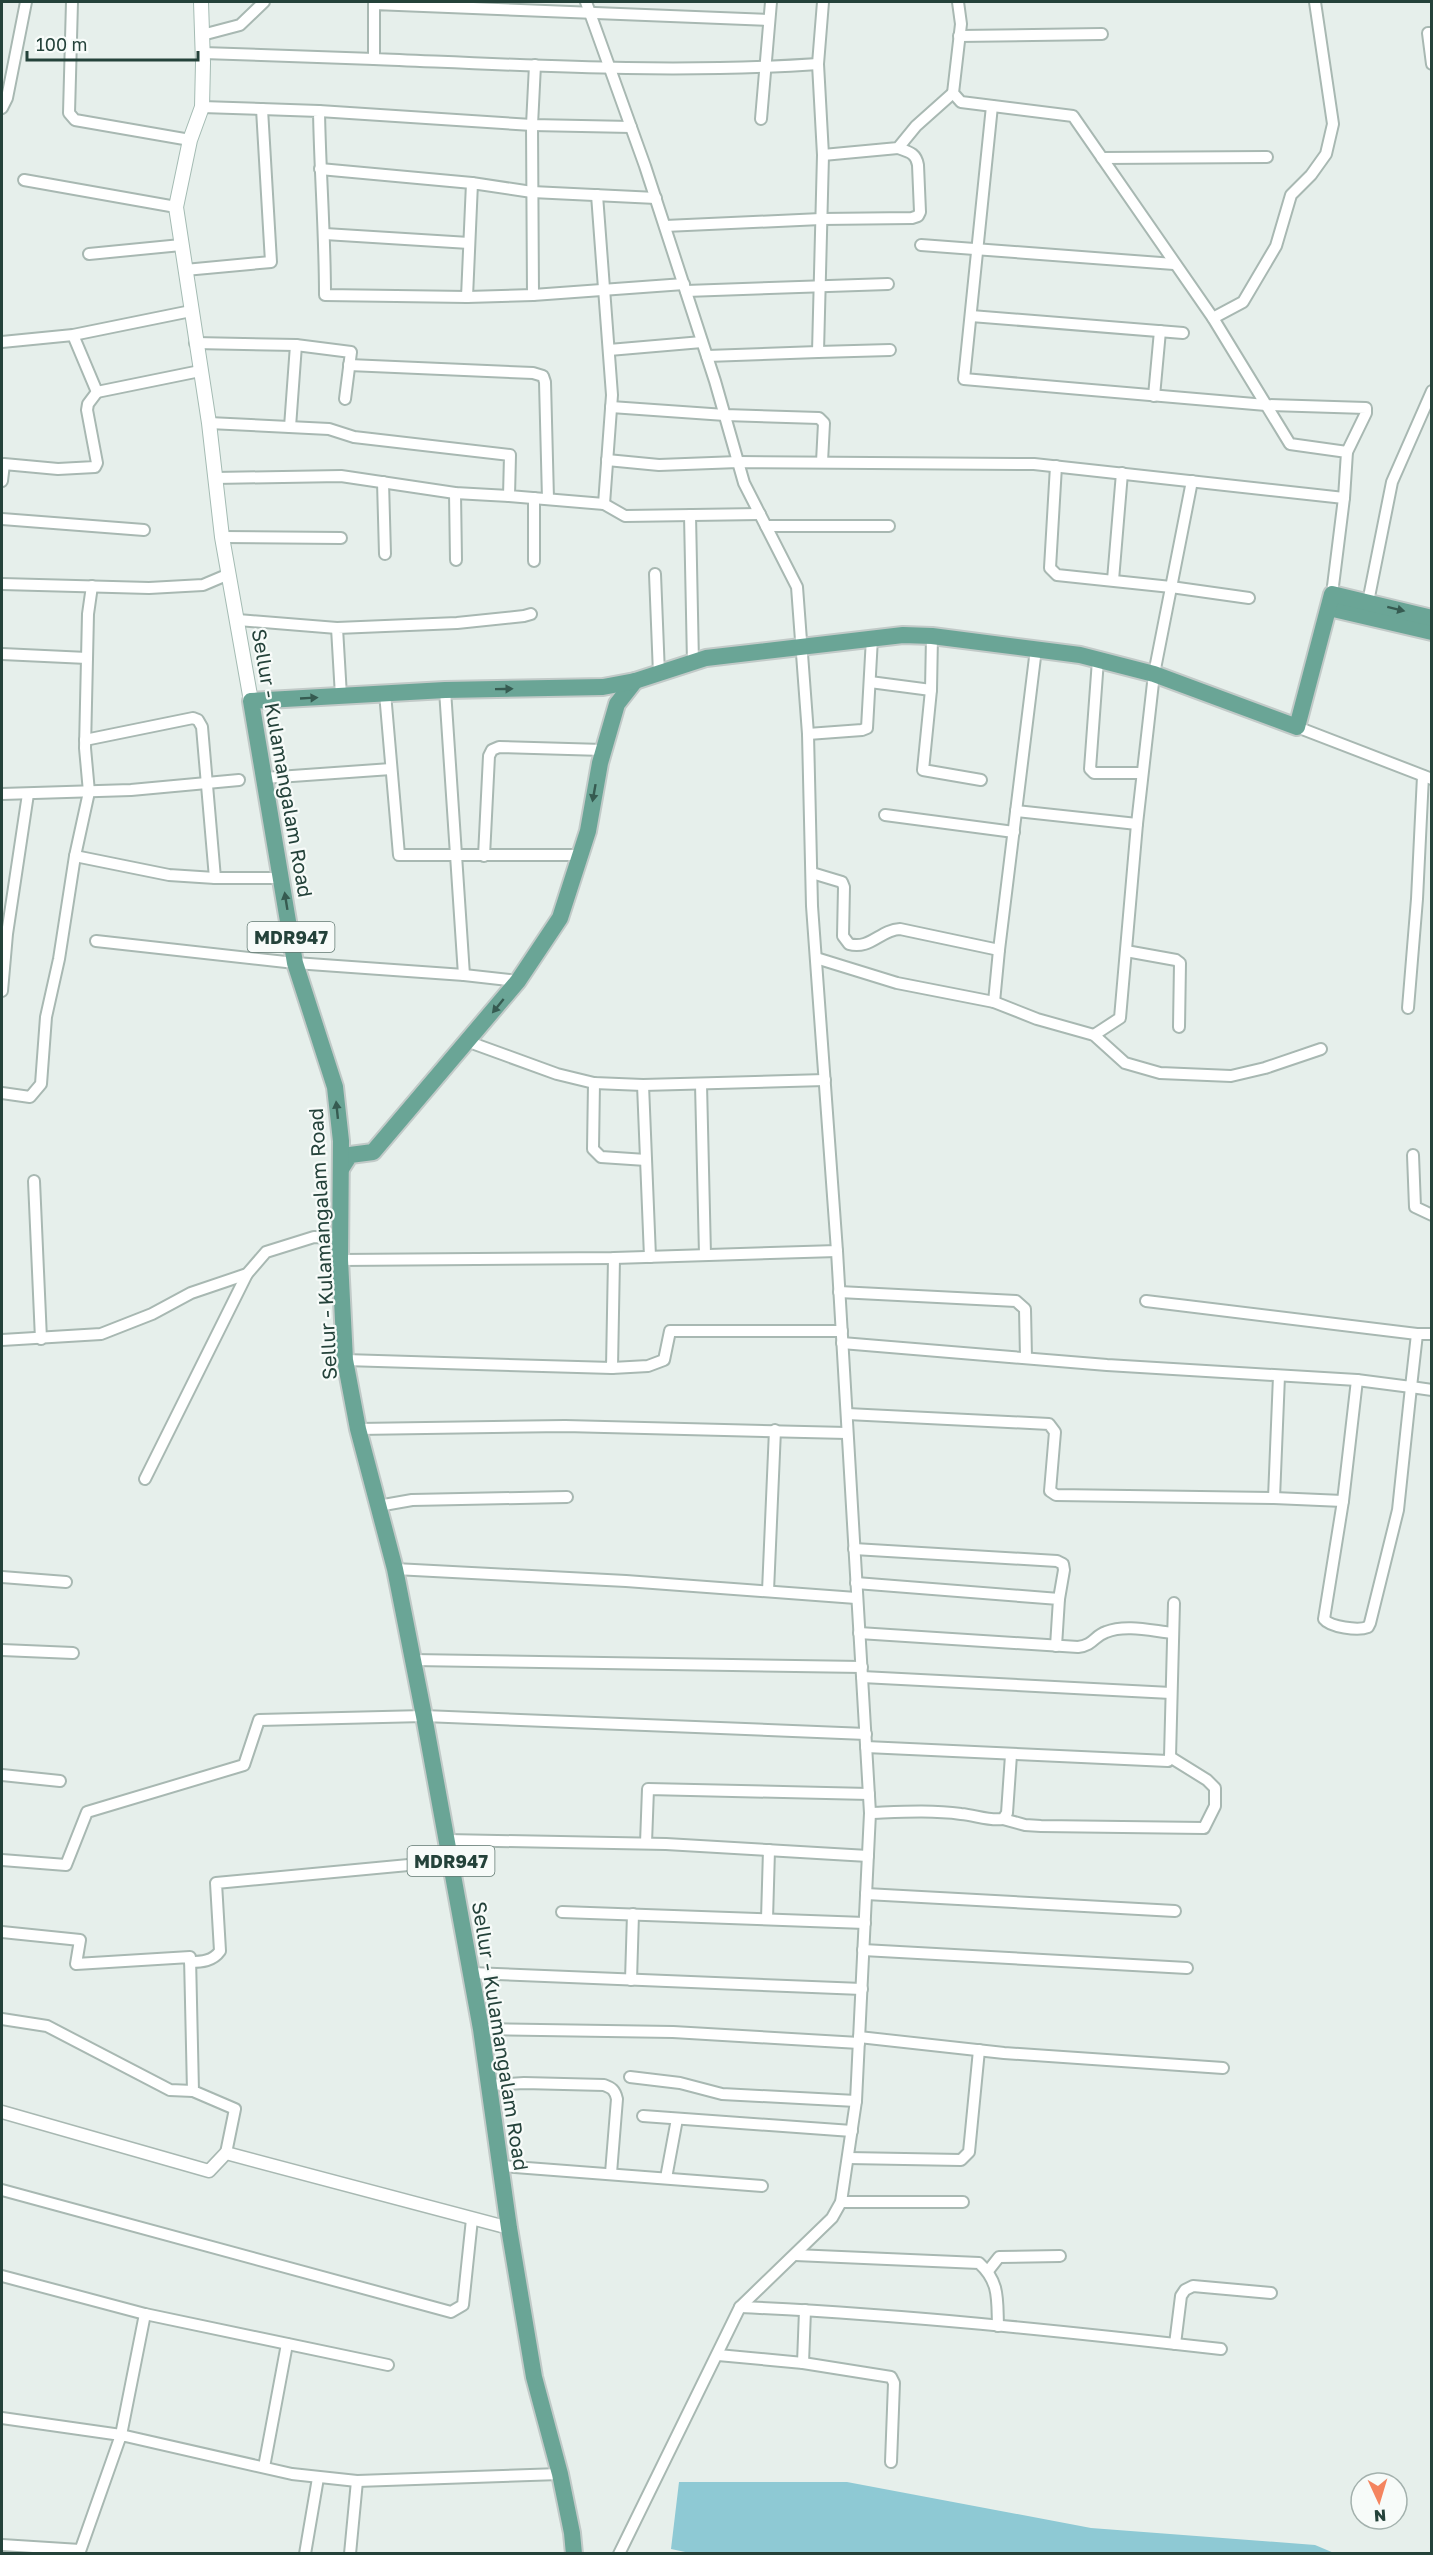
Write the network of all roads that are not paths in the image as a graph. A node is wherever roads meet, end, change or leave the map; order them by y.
1 (26, 2) edge
2 (72, 2) edge
3 (201, 2) edge
4 (264, 2) edge
5 (586, 2) edge
6 (771, 2) edge
7 (823, 2) edge
8 (958, 2) edge
9 (1315, 2) edge
10 (374, 3) edge
11 (590, 13) junction
12 (769, 21) junction
13 (1431, 33) edge
14 (1102, 34) dead end
15 (202, 35) junction
16 (959, 36) junction
17 (203, 53) junction
18 (374, 59) junction
19 (818, 64) junction
20 (1431, 64) edge
21 (535, 65) junction
22 (765, 67) junction
23 (610, 69) junction
24 (953, 93) junction
25 (992, 106) junction
26 (202, 107) junction
27 (2, 108) edge
28 (262, 109) junction
29 (319, 111) junction
30 (761, 119) dead end
31 (532, 125) junction
32 (631, 127) junction
33 (190, 140) junction
34 (898, 148) junction
35 (823, 155) junction
36 (1266, 157) dead end
37 (1102, 158) junction
38 (320, 169) junction
39 (24, 180) dead end
40 (472, 183) junction
41 (532, 192) junction
42 (597, 195) junction
43 (656, 198) junction
44 (176, 207) junction
45 (821, 219) junction
46 (665, 226) junction
47 (326, 234) junction
48 (469, 243) junction
49 (182, 245) junction
50 (921, 245) dead end
51 (978, 248) junction
52 (89, 254) dead end
53 (1174, 264) junction
54 (185, 270) junction
55 (888, 284) dead end
56 (819, 286) junction
57 (685, 288) junction
58 (604, 291) junction
59 (533, 295) junction
60 (467, 297) junction
61 (191, 310) junction
62 (971, 316) junction
63 (1213, 318) junction
64 (1160, 331) junction
65 (1183, 333) dead end
66 (74, 335) junction
67 (2, 342) edge
68 (702, 342) junction
69 (195, 343) junction
70 (296, 345) junction
71 (609, 350) junction
72 (890, 350) dead end
73 (818, 352) junction
74 (707, 356) junction
75 (349, 364) junction
76 (200, 371) junction
77 (1431, 391) edge
78 (1154, 396) junction
79 (93, 397) junction
80 (345, 399) dead end
81 (1266, 405) junction
82 (611, 407) junction
83 (725, 415) junction
84 (209, 423) junction
85 (290, 427) junction
86 (1347, 452) junction
87 (608, 460) junction
88 (738, 462) junction
89 (822, 462) junction
90 (3, 464) edge
91 (1056, 466) junction
92 (1122, 474) junction
93 (215, 478) junction
94 (2, 481) edge
95 (1192, 481) junction
96 (383, 482) junction
97 (455, 493) junction
98 (509, 496) junction
99 (534, 498) junction
100 (1344, 498) junction
101 (548, 499) junction
102 (604, 504) junction
103 (760, 514) junction
104 (690, 515) junction
105 (2, 519) edge
106 (766, 526) junction
107 (890, 526) dead end
108 (144, 531) dead end
109 (222, 537) junction
110 (341, 538) dead end
111 (385, 554) dead end
112 (456, 560) dead end
113 (534, 561) dead end
114 (229, 574) junction
115 (655, 574) dead end
116 (1113, 580) junction
117 (2, 584) edge
118 (92, 586) junction
119 (1171, 587) junction
120 (1249, 598) dead end
121 (1330, 601) junction
122 (1368, 602) junction
123 (531, 614) dead end
124 (1431, 618) edge
125 (238, 620) junction
126 (337, 627) junction
127 (1431, 632) edge
128 (932, 636) junction
129 (872, 638) junction
130 (800, 646) junction
131 (1036, 649) junction
132 (2, 654) edge
133 (87, 658) junction
134 (1098, 660) junction
135 (693, 663) junction
136 (659, 674) junction
137 (1154, 675) junction
138 (635, 681) junction
139 (870, 682) junction
140 (446, 690) junction
141 (931, 690) junction
142 (385, 693) junction
143 (341, 696) junction
144 (251, 701) junction
145 (1297, 727) junction
146 (808, 734) junction
147 (85, 740) junction
148 (603, 750) junction
149 (391, 769) junction
150 (1142, 773) junction
151 (264, 778) junction
152 (1427, 778) edge
153 (239, 780) dead end
154 (981, 780) dead end
155 (208, 782) junction
156 (89, 792) junction
157 (2, 794) edge
158 (28, 794) junction
159 (1016, 811) junction
160 (885, 815) dead end
161 (1137, 824) junction
162 (1014, 832) junction
163 (580, 855) junction
164 (75, 856) junction
165 (483, 856) junction
166 (457, 857) junction
167 (1419, 868) junction
168 (1431, 869) edge
169 (812, 873) junction
170 (215, 878) junction
171 (276, 878) junction
172 (7, 898) edge
173 (96, 941) dead end
174 (999, 950) junction
175 (1126, 951) junction
176 (816, 958) junction
177 (295, 963) junction
178 (464, 975) junction
179 (518, 981) junction
180 (2, 991) edge
181 (994, 1002) junction
182 (1408, 1008) dead end
183 (1179, 1027) dead end
184 (1094, 1035) junction
185 (469, 1042) junction
186 (1321, 1049) dead end
187 (825, 1080) junction
188 (594, 1083) junction
189 (701, 1084) junction
190 (643, 1085) junction
191 (2, 1093) edge
192 (1413, 1155) dead end
193 (646, 1160) junction
194 (341, 1169) junction
195 (34, 1181) dead end
196 (1431, 1215) edge
197 (340, 1238) junction
198 (837, 1251) junction
199 (705, 1255) junction
200 (650, 1257) junction
201 (614, 1258) junction
202 (340, 1260) junction
203 (247, 1274) junction
204 (839, 1292) junction
205 (1146, 1301) dead end
206 (1417, 1334) junction
207 (1431, 1334) edge
208 (842, 1337) junction
209 (40, 1339) junction
210 (2, 1340) edge
211 (1026, 1358) junction
212 (345, 1360) junction
213 (612, 1368) junction
214 (1280, 1376) junction
215 (1357, 1380) junction
216 (1411, 1387) junction
217 (1431, 1390) edge
218 (847, 1414) junction
219 (358, 1429) junction
220 (775, 1430) junction
221 (847, 1432) junction
222 (145, 1479) dead end
223 (567, 1497) dead end
224 (1274, 1498) junction
225 (1343, 1501) junction
226 (378, 1506) junction
227 (854, 1549) junction
228 (395, 1569) junction
229 (2, 1577) edge
230 (66, 1581) dead end
231 (856, 1583) junction
232 (768, 1591) junction
233 (856, 1598) junction
234 (1059, 1599) junction
235 (1174, 1603) dead end
236 (859, 1633) junction
237 (1173, 1633) junction
238 (1056, 1646) junction
239 (2, 1650) edge
240 (73, 1653) dead end
241 (413, 1660) junction
242 (862, 1672) junction
243 (1171, 1693) junction
244 (424, 1716) junction
245 (866, 1734) junction
246 (866, 1747) junction
247 (1011, 1755) junction
248 (1170, 1756) junction
249 (2, 1775) edge
250 (60, 1781) dead end
251 (869, 1794) junction
252 (870, 1813) junction
253 (1003, 1819) junction
254 (447, 1840) junction
255 (646, 1844) junction
256 (769, 1850) junction
257 (868, 1856) junction
258 (2, 1860) edge
259 (451, 1861) junction
260 (866, 1894) junction
261 (562, 1911) dead end
262 (1174, 1911) dead end
263 (633, 1914) junction
264 (767, 1919) junction
265 (865, 1923) junction
266 (2, 1932) edge
267 (863, 1950) junction
268 (190, 1962) junction
269 (1187, 1968) dead end
270 (471, 1973) junction
271 (631, 1980) junction
272 (862, 1989) junction
273 (2, 2019) edge
274 (481, 2029) junction
275 (859, 2040) junction
276 (979, 2050) junction
277 (1223, 2068) dead end
278 (630, 2077) dead end
279 (489, 2085) junction
280 (193, 2091) junction
281 (856, 2101) junction
282 (2, 2112) edge
283 (643, 2116) dead end
284 (677, 2119) junction
285 (852, 2131) junction
286 (226, 2153) junction
287 (848, 2158) junction
288 (502, 2166) junction
289 (611, 2174) junction
290 (666, 2178) junction
291 (762, 2186) dead end
292 (2, 2190) edge
293 (841, 2202) junction
294 (963, 2202) dead end
295 (472, 2219) junction
296 (509, 2228) junction
297 (795, 2255) junction
298 (1060, 2256) dead end
299 (988, 2271) junction
300 (2, 2276) edge
301 (1271, 2294) dead end
302 (740, 2307) junction
303 (806, 2310) junction
304 (145, 2314) junction
305 (998, 2326) junction
306 (287, 2344) junction
307 (1175, 2344) junction
308 (1221, 2349) dead end
309 (717, 2355) junction
310 (802, 2363) junction
311 (388, 2365) dead end
312 (2, 2418) edge
313 (120, 2435) junction
314 (891, 2462) dead end
315 (264, 2467) junction
316 (560, 2474) junction
317 (318, 2478) junction
318 (357, 2481) junction
319 (2, 2545) edge
320 (79, 2552) edge
321 (305, 2553) edge
322 (350, 2553) edge
323 (574, 2553) edge
324 (619, 2553) edge

1 - 27 street
2 - 33 street
3 - 15 main road, Sellur - Kulamangalam Road / MDR947
4 - 15 street
5 - 11 street
6 - 12 street
7 - 19 street
8 - 16 street
9 - 63 street
10 - 11 street
10 - 18 street
11 - 12 street
11 - 23 street
12 - 22 street
13 - 20 street
14 - 16 street
15 - 17 main road, Sellur - Kulamangalam Road / MDR947
16 - 24 street
17 - 18 street
17 - 26 main road, Sellur - Kulamangalam Road / MDR947
18 - 21 street
19 - 22 street
19 - 35 street
21 - 23 street
21 - 31 street
22 - 23 street
22 - 30 street
23 - 32 street
24 - 25 street
24 - 34 street
25 - 37 street
25 - 51 street
26 - 28 street
26 - 33 main road, Sellur - Kulamangalam Road / MDR947
28 - 29 street
28 - 54 street
29 - 31 street
29 - 38 street
31 - 32 street
31 - 41 street
32 - 43 street
33 - 44 main road, Sellur - Kulamangalam Road / MDR947
34 - 35 street
34 - 45 street
35 - 45 street
36 - 37 street
37 - 53 street
38 - 40 street
38 - 47 street
39 - 44 street
40 - 41 street
40 - 48 street
41 - 42 street
41 - 59 street
42 - 43 street
42 - 58 street
43 - 46 street
44 - 49 main road, Sellur - Kulamangalam Road / MDR947
45 - 46 street
45 - 56 street
46 - 57 street
47 - 48 street
47 - 60 street
48 - 60 street
49 - 52 street
49 - 54 main road, Sellur - Kulamangalam Road / MDR947
50 - 51 street
51 - 53 street
51 - 62 street
53 - 63 street
54 - 61 main road, Sellur - Kulamangalam Road / MDR947
55 - 56 street
56 - 57 street
56 - 73 street
57 - 58 street
57 - 68 street
58 - 59 street
58 - 71 street
59 - 60 street
61 - 66 street
61 - 69 main road, Sellur - Kulamangalam Road / MDR947
62 - 64 street
62 - 78 street
63 - 81 street
64 - 65 street
64 - 78 street
66 - 67 street
66 - 79 street
68 - 71 street
68 - 74 street
69 - 70 street
69 - 76 main road, Sellur - Kulamangalam Road / MDR947
70 - 75 street
70 - 85 street
71 - 82 street
72 - 73 street
73 - 74 street
74 - 83 street
75 - 80 street
75 - 101 street
76 - 79 street
76 - 84 main road, Sellur - Kulamangalam Road / MDR947
77 - 122 street
78 - 81 street
79 - 90 street
81 - 86 street
81 - 86 street
82 - 83 street
82 - 87 street
83 - 88 street
83 - 89 street
84 - 85 street
84 - 93 main road, Sellur - Kulamangalam Road / MDR947
85 - 98 street
86 - 100 street
87 - 88 street
87 - 102 street
88 - 89 street
88 - 103 street
89 - 91 street
90 - 94 street
91 - 92 street
91 - 116 street
92 - 95 street
92 - 116 street
93 - 96 street
93 - 109 main road, Sellur - Kulamangalam Road / MDR947
95 - 100 street
95 - 119 street
96 - 97 street
96 - 111 street
97 - 98 street
97 - 112 street
98 - 99 street
99 - 101 street
99 - 113 street
100 - 121 street
101 - 102 street
102 - 104 street
103 - 104 street
103 - 106 street
104 - 135 street
105 - 108 street
106 - 107 street
106 - 130 street
109 - 110 street
109 - 114 main road, Sellur - Kulamangalam Road / MDR947
114 - 118 street
114 - 125 main road, Sellur - Kulamangalam Road / MDR947
115 - 136 street
116 - 119 street
117 - 118 street
118 - 133 street
119 - 120 street
119 - 137 street
121 - 122 main road
121 - 127 main road
121 - 145 main road
122 -> 124 main road
123 - 126 street
125 - 126 street
125 - 144 main road, Sellur - Kulamangalam Road / MDR947
126 - 143 street
128 - 129 main road
128 - 131 main road
128 - 141 street
129 - 130 main road
129 - 139 street
130 - 135 main road
130 - 146 street
131 - 134 main road
131 - 159 street
132 - 133 street
133 - 147 street
134 - 137 main road
134 - 150 street
135 - 136 main road
136 - 138 main road
137 - 145 main road
137 - 150 street
140 -> 138 main road
138 - 148 main road
139 - 141 street
139 - 146 street
140 - 142 main road
140 - 166 street
141 - 154 street
142 - 143 main road
142 - 149 street
144 -> 143 main road
144 - 151 main road, Sellur - Kulamangalam Road / MDR947
145 - 152 street
146 - 169 street
147 - 155 street
147 - 156 street
148 -> 163 main road
148 - 165 street
149 - 151 street
149 - 166 street
150 - 161 street
151 - 171 main road, Sellur - Kulamangalam Road / MDR947
152 - 167 street
153 - 155 street
155 - 156 street
155 - 170 street
156 - 158 street
156 - 164 street
157 - 158 street
158 - 172 street
159 - 161 street
159 - 162 street
160 - 162 street
161 - 175 street
162 - 174 street
163 - 165 street
163 - 179 main road
164 - 170 street
164 - 191 street
165 - 166 street
166 - 178 street
167 - 168 street
167 - 182 street
169 - 174 street
169 - 176 street
170 - 171 street
177 -> 171 main road, Sellur - Kulamangalam Road / MDR947
172 - 180 street
173 - 177 street
174 - 181 street
175 - 183 street
175 - 184 street
176 - 181 street
176 - 187 street
177 - 178 street
194 -> 177 main road, Sellur - Kulamangalam Road / MDR947
178 - 179 street
179 -> 185 main road
181 - 184 street
184 - 186 street
185 - 188 street
185 - 194 main road
187 - 189 street
187 - 198 street
188 - 190 street
188 - 193 street
189 - 190 street
189 - 199 street
190 - 193 street
192 - 196 street
193 - 200 street
194 - 197 main road, Sellur - Kulamangalam Road / MDR947
195 - 209 street
197 - 202 main road, Sellur - Kulamangalam Road / MDR947
197 - 203 street
198 - 199 street
198 - 204 street
199 - 200 street
200 - 201 street
201 - 202 street
201 - 213 street
202 - 212 main road, Sellur - Kulamangalam Road / MDR947
203 - 209 street
203 - 222 street
204 - 208 street
204 - 211 street
205 - 206 street
206 - 207 street
206 - 216 street
208 - 211 street
208 - 213 street
208 - 218 street
209 - 210 street
211 - 214 street
212 - 213 street
212 - 219 main road, Sellur - Kulamangalam Road / MDR947
214 - 215 street
214 - 224 street
215 - 216 street
215 - 225 street
216 - 217 street
216 - 225 street
218 - 221 street
218 - 224 street
219 - 220 street
219 - 226 main road, Sellur - Kulamangalam Road / MDR947
220 - 221 street
220 - 232 street
221 - 227 street
223 - 226 street
224 - 225 street
226 - 228 main road, Sellur - Kulamangalam Road / MDR947
227 - 231 street
227 - 234 street
228 - 232 street
228 - 241 main road, Sellur - Kulamangalam Road / MDR947
229 - 230 street
231 - 233 street
231 - 234 street
232 - 233 street
233 - 236 street
234 - 238 street
235 - 237 street
236 - 238 street
236 - 242 street
237 - 238 street
237 - 243 street
239 - 240 street
241 - 242 street
241 - 244 main road, Sellur - Kulamangalam Road / MDR947
242 - 243 street
242 - 245 street
243 - 248 street
244 - 245 street
244 - 254 main road, Sellur - Kulamangalam Road / MDR947
244 - 258 street
245 - 246 street
246 - 247 street
246 - 251 street
247 - 248 street
247 - 253 street
248 - 253 street
249 - 250 street
251 - 252 street
251 - 255 street
252 - 253 street
252 - 257 street
254 - 255 street
254 - 259 main road, Sellur - Kulamangalam Road / MDR947
255 - 256 street
256 - 257 street
256 - 264 street
257 - 260 street
259 - 268 street
259 - 270 main road, Sellur - Kulamangalam Road / MDR947
260 - 262 street
260 - 265 street
261 - 263 street
263 - 264 street
263 - 271 street
264 - 265 street
265 - 267 street
266 - 268 street
267 - 269 street
267 - 272 street
268 - 280 street
270 - 271 street
270 - 274 main road, Sellur - Kulamangalam Road / MDR947
271 - 272 street
272 - 275 street
273 - 280 street
274 - 275 street
274 - 279 main road, Sellur - Kulamangalam Road / MDR947
275 - 276 street
275 - 281 street
276 - 277 street
276 - 287 street
278 - 281 street
279 - 288 main road, Sellur - Kulamangalam Road / MDR947
279 - 289 street
280 - 286 street
281 - 285 street
282 - 286 street
283 - 284 street
284 - 285 street
284 - 290 street
285 - 287 street
286 - 295 street
287 - 293 street
288 - 289 street
288 - 296 main road, Sellur - Kulamangalam Road / MDR947
289 - 290 street
290 - 291 street
292 - 295 street
293 - 294 street
293 - 297 street
295 - 296 street
296 - 316 main road, Sellur - Kulamangalam Road / MDR947
297 - 299 street
297 - 302 street
298 - 299 street
299 - 305 street
300 - 304 street
301 - 307 street
302 - 303 street
302 - 309 street
303 - 305 street
303 - 310 street
304 - 306 street
304 - 313 street
305 - 307 street
306 - 311 street
306 - 315 street
307 - 308 street
309 - 310 street
309 - 324 street
310 - 314 street
312 - 313 street
313 - 315 street
313 - 320 street
315 - 317 street
316 - 318 street
316 - 323 main road, Sellur - Kulamangalam Road / MDR947
317 - 318 street
317 - 321 street
318 - 322 street
319 - 320 street

